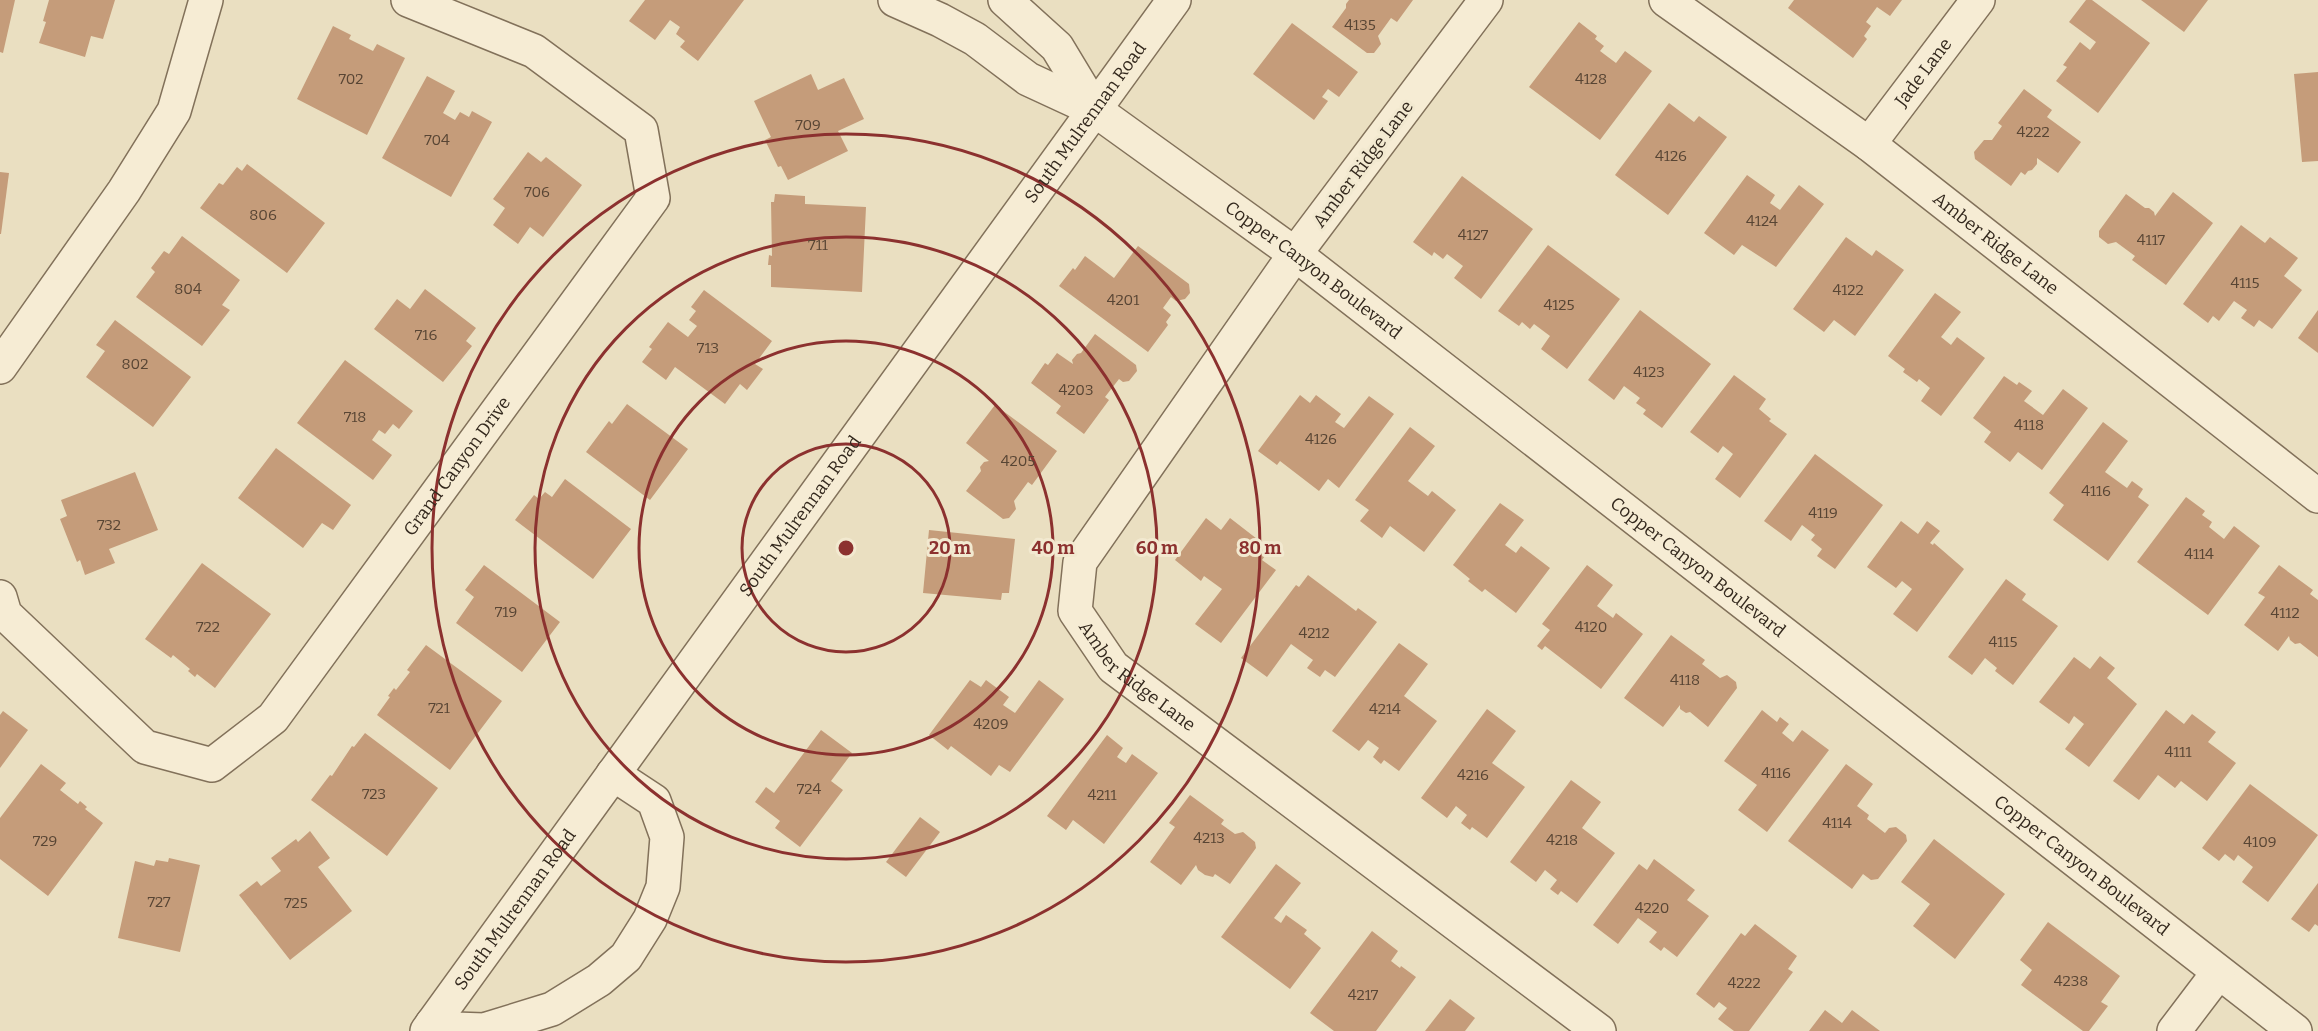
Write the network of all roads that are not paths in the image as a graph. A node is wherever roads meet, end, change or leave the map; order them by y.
1 (206, 0) edge
2 (408, 0) edge
3 (895, 0) edge
4 (1005, 0) edge
5 (1174, 0) edge
6 (1486, 0) edge
7 (1666, 0) edge
8 (1978, 0) edge
9 (1095, 110) junction
10 (1869, 144) junction
11 (1295, 254) junction
12 (6, 349) edge
13 (2318, 496) edge
14 (0, 597) edge
15 (613, 774) junction
16 (2218, 973) junction
17 (429, 1028) edge
18 (1599, 1031) edge
19 (2174, 1031) edge
20 (2295, 1031) edge

1 - 12 street
2 - 14 street, Grand Canyon Drive
3 - 9 street, Copper Canyon Boulevard
4 - 9 street, Copper Canyon Boulevard
5 - 9 street, South Mulrennan Road
6 - 11 street, Amber Ridge Lane
7 - 10 street, Amber Ridge Lane
8 - 10 street, Jade Lane
9 - 11 street, Copper Canyon Boulevard
9 - 15 street, South Mulrennan Road
10 - 13 street, Amber Ridge Lane
11 - 16 street, Copper Canyon Boulevard
11 - 18 street, Amber Ridge Lane
15 - 17 street, South Mulrennan Road
15 - 17 street
16 - 19 street
16 - 20 street, Copper Canyon Boulevard

